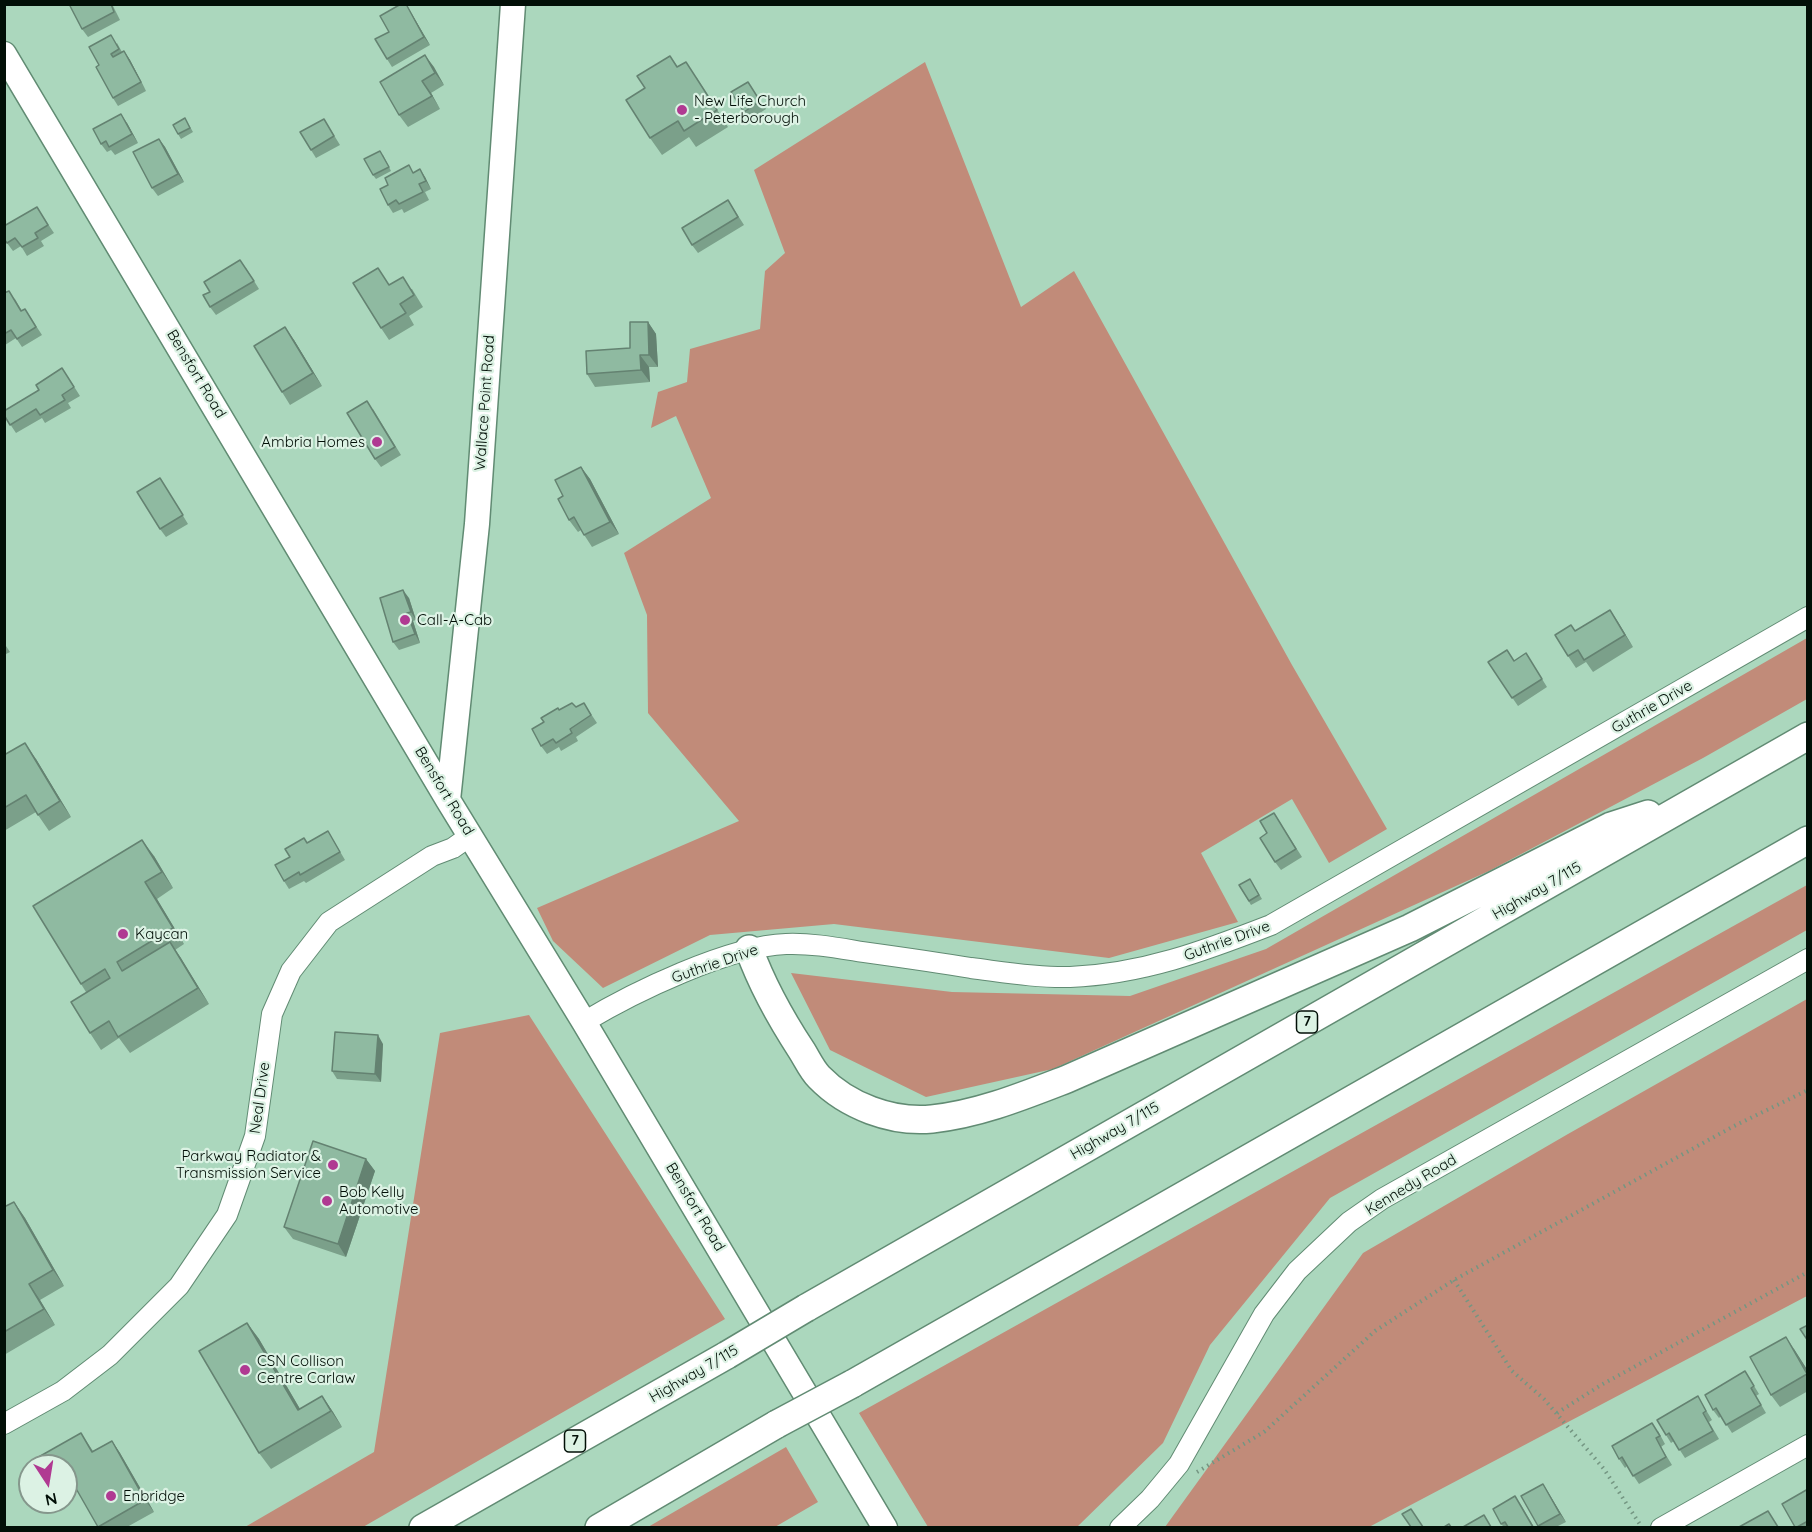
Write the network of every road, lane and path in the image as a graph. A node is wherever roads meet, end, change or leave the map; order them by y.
1 (513, 4) edge
2 (4, 54) edge
3 (1808, 617) edge
4 (1808, 736) edge
5 (1700, 797) junction
6 (448, 800) junction
7 (470, 836) junction
8 (1808, 840) edge
9 (749, 949) junction
10 (1808, 959) edge
11 (585, 1022) junction
12 (1808, 1090) edge
13 (1808, 1272) edge
14 (1455, 1280) junction
15 (1557, 1413) junction
16 (4, 1424) edge
17 (1808, 1445) edge
18 (1188, 1477) dead end
19 (423, 1527) edge
20 (599, 1527) edge
21 (885, 1527) edge
22 (1120, 1527) edge
23 (1642, 1527) edge
24 (1661, 1527) edge

1 - 6 main road, Wallace Point Road
2 - 6 main road, Bensfort Road
3 - 9 street, Guthrie Drive
4 - 5 highway, Highway 7/115 / 7
5 - 9 highway
5 - 19 highway, Highway 7/115 / 7, bridge
6 - 7 main road, Bensfort Road
7 - 11 main road, Bensfort Road
7 - 16 street, Neal Drive
8 - 20 highway, bridge
9 - 11 street, Guthrie Drive
10 - 22 street, Kennedy Road
11 - 21 main road, Bensfort Road
12 - 14 path
13 - 15 path
14 - 15 path
14 - 18 path
15 - 23 path
17 - 24 street

